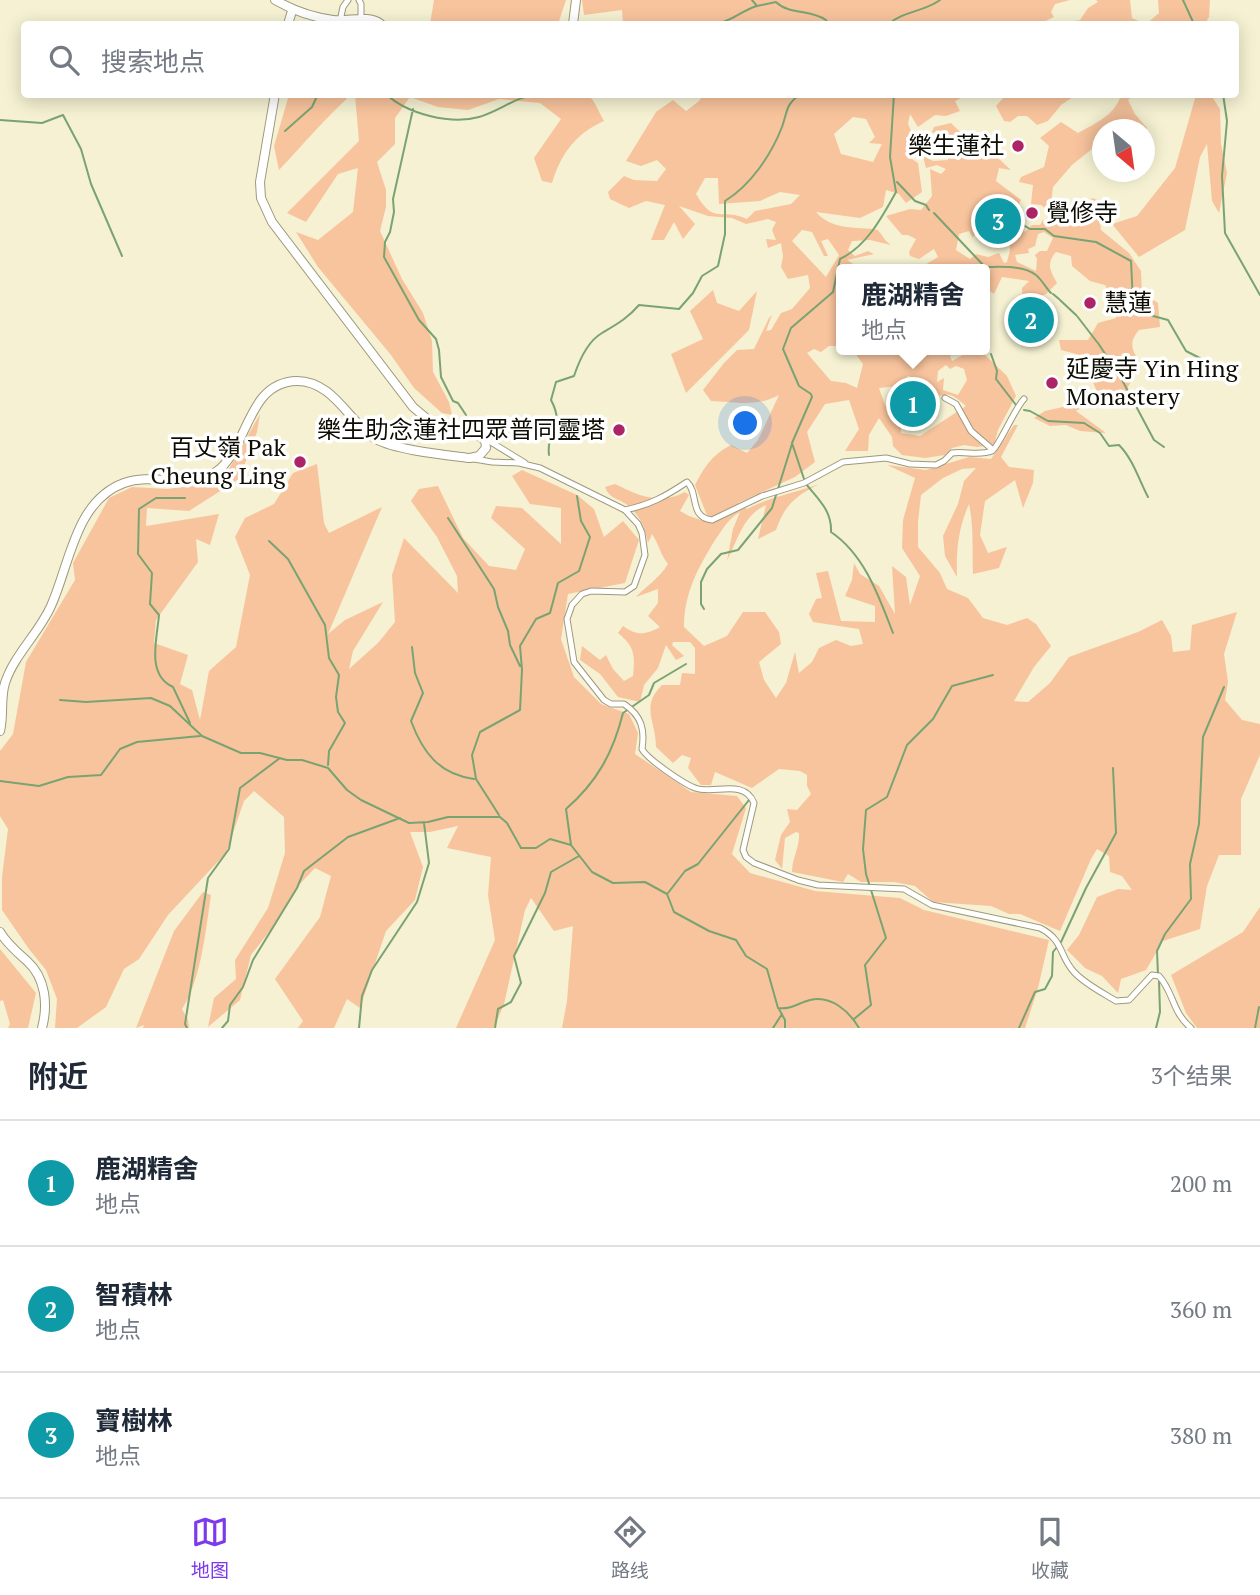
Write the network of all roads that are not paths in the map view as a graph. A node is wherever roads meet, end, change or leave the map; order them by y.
1 (275, 0) edge
2 (348, 0) edge
3 (359, 0) edge
4 (576, 0) edge
5 (292, 11) junction
6 (361, 20) junction
7 (289, 21) edge
8 (340, 21) junction
9 (376, 21) edge
10 (573, 21) edge
11 (274, 98) edge
12 (945, 398) dead end
13 (1024, 399) dead end
14 (483, 437) junction
15 (993, 450) junction
16 (470, 458) junction
17 (528, 464) junction
18 (625, 510) junction
19 (0, 730) edge
20 (0, 932) edge
21 (42, 1028) edge
22 (1191, 1028) edge

1 - 5 main road
2 - 8 street
3 - 6 street
4 - 10 main road
5 - 7 main road
5 - 8 main road
6 - 8 main road
6 - 9 main road
11 - 14 main road
12 - 15 street
13 - 15 street
14 - 16 main road
14 - 17 street
15 - 18 street
16 - 17 street
16 - 19 main road
17 - 18 street
18 - 22 street
20 - 21 main road

